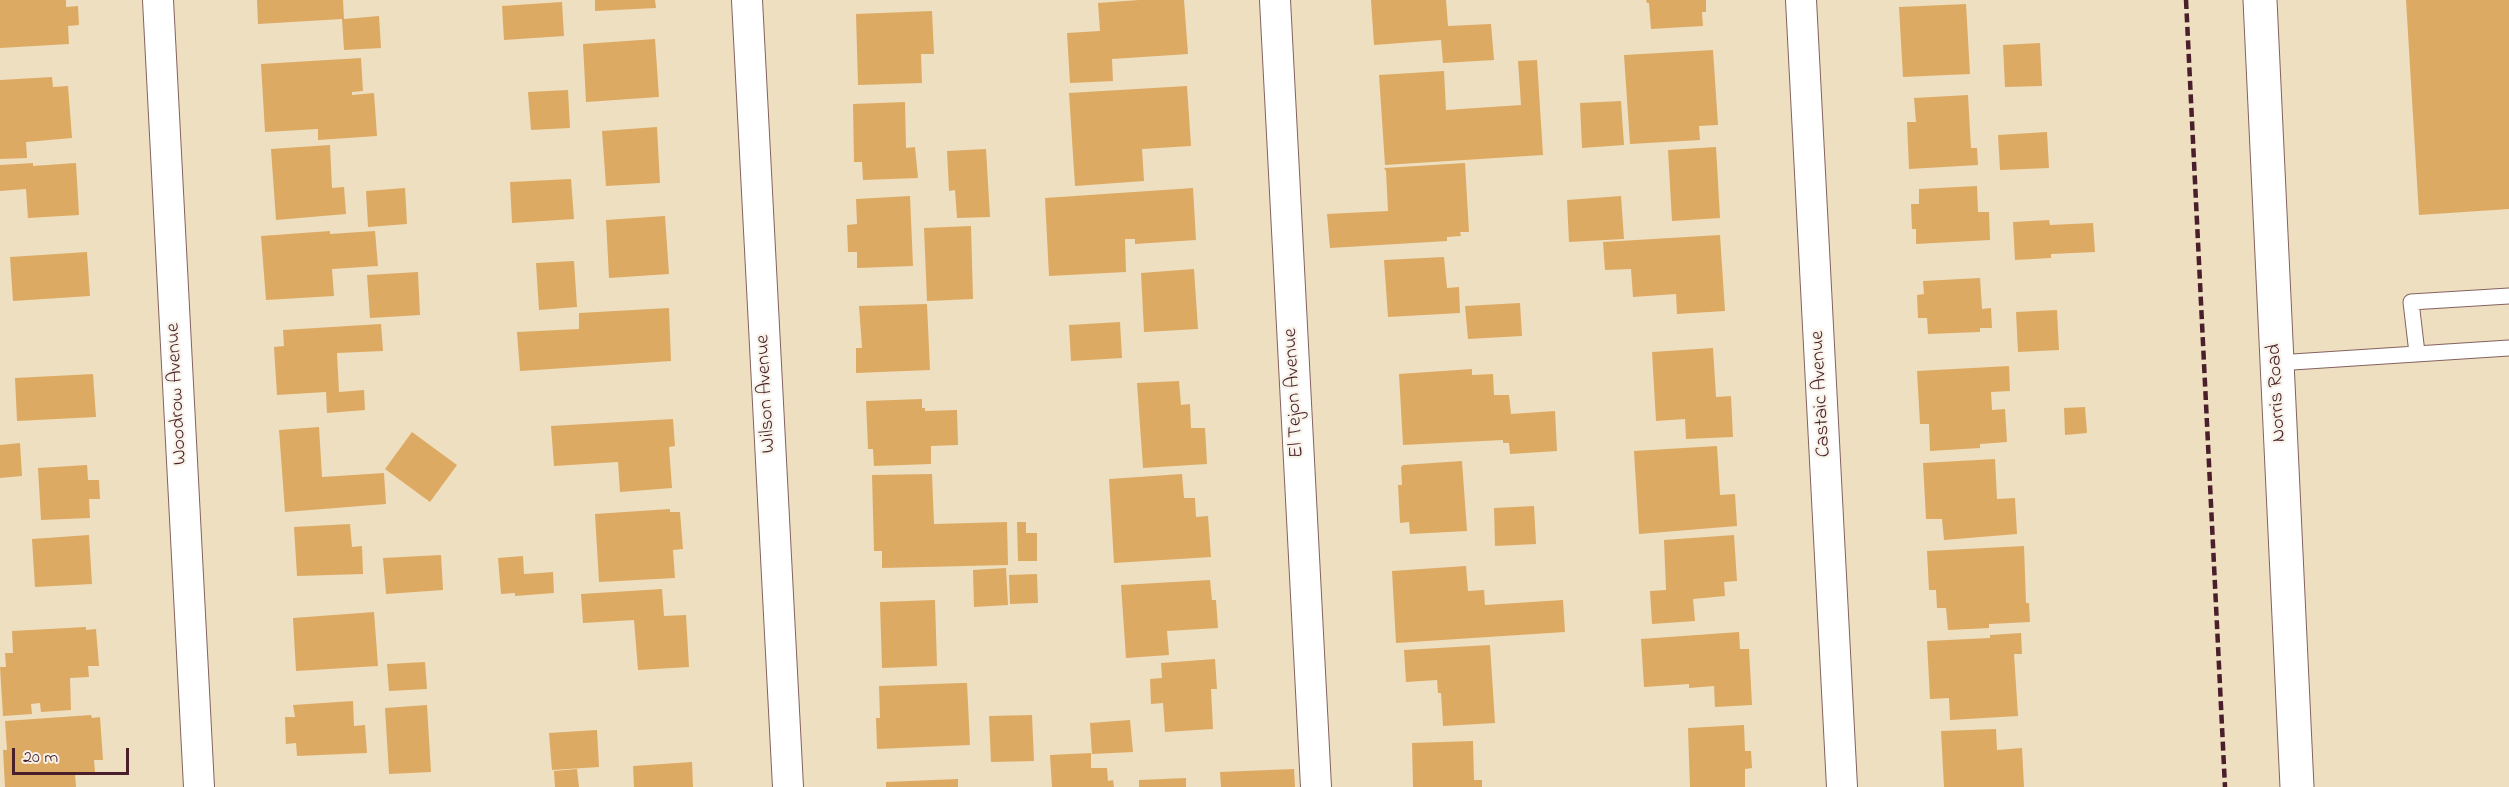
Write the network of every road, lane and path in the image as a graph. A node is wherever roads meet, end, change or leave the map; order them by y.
1 (158, 0) edge
2 (747, 0) edge
3 (1275, 0) edge
4 (1801, 0) edge
5 (2260, 0) edge
6 (2509, 296) edge
7 (2509, 348) edge
8 (2417, 353) junction
9 (2277, 363) junction
10 (199, 787) edge
11 (788, 787) edge
12 (1316, 787) edge
13 (1842, 787) edge
14 (2297, 787) edge

1 - 10 street, Woodrow Avenue
2 - 11 street, Wilson Avenue
3 - 12 street, El Tejon Avenue
4 - 13 street, Castaic Avenue
5 - 9 street, Norris Road
6 - 8 lane
7 - 8 lane
8 - 9 lane
9 - 14 street, Norris Road

